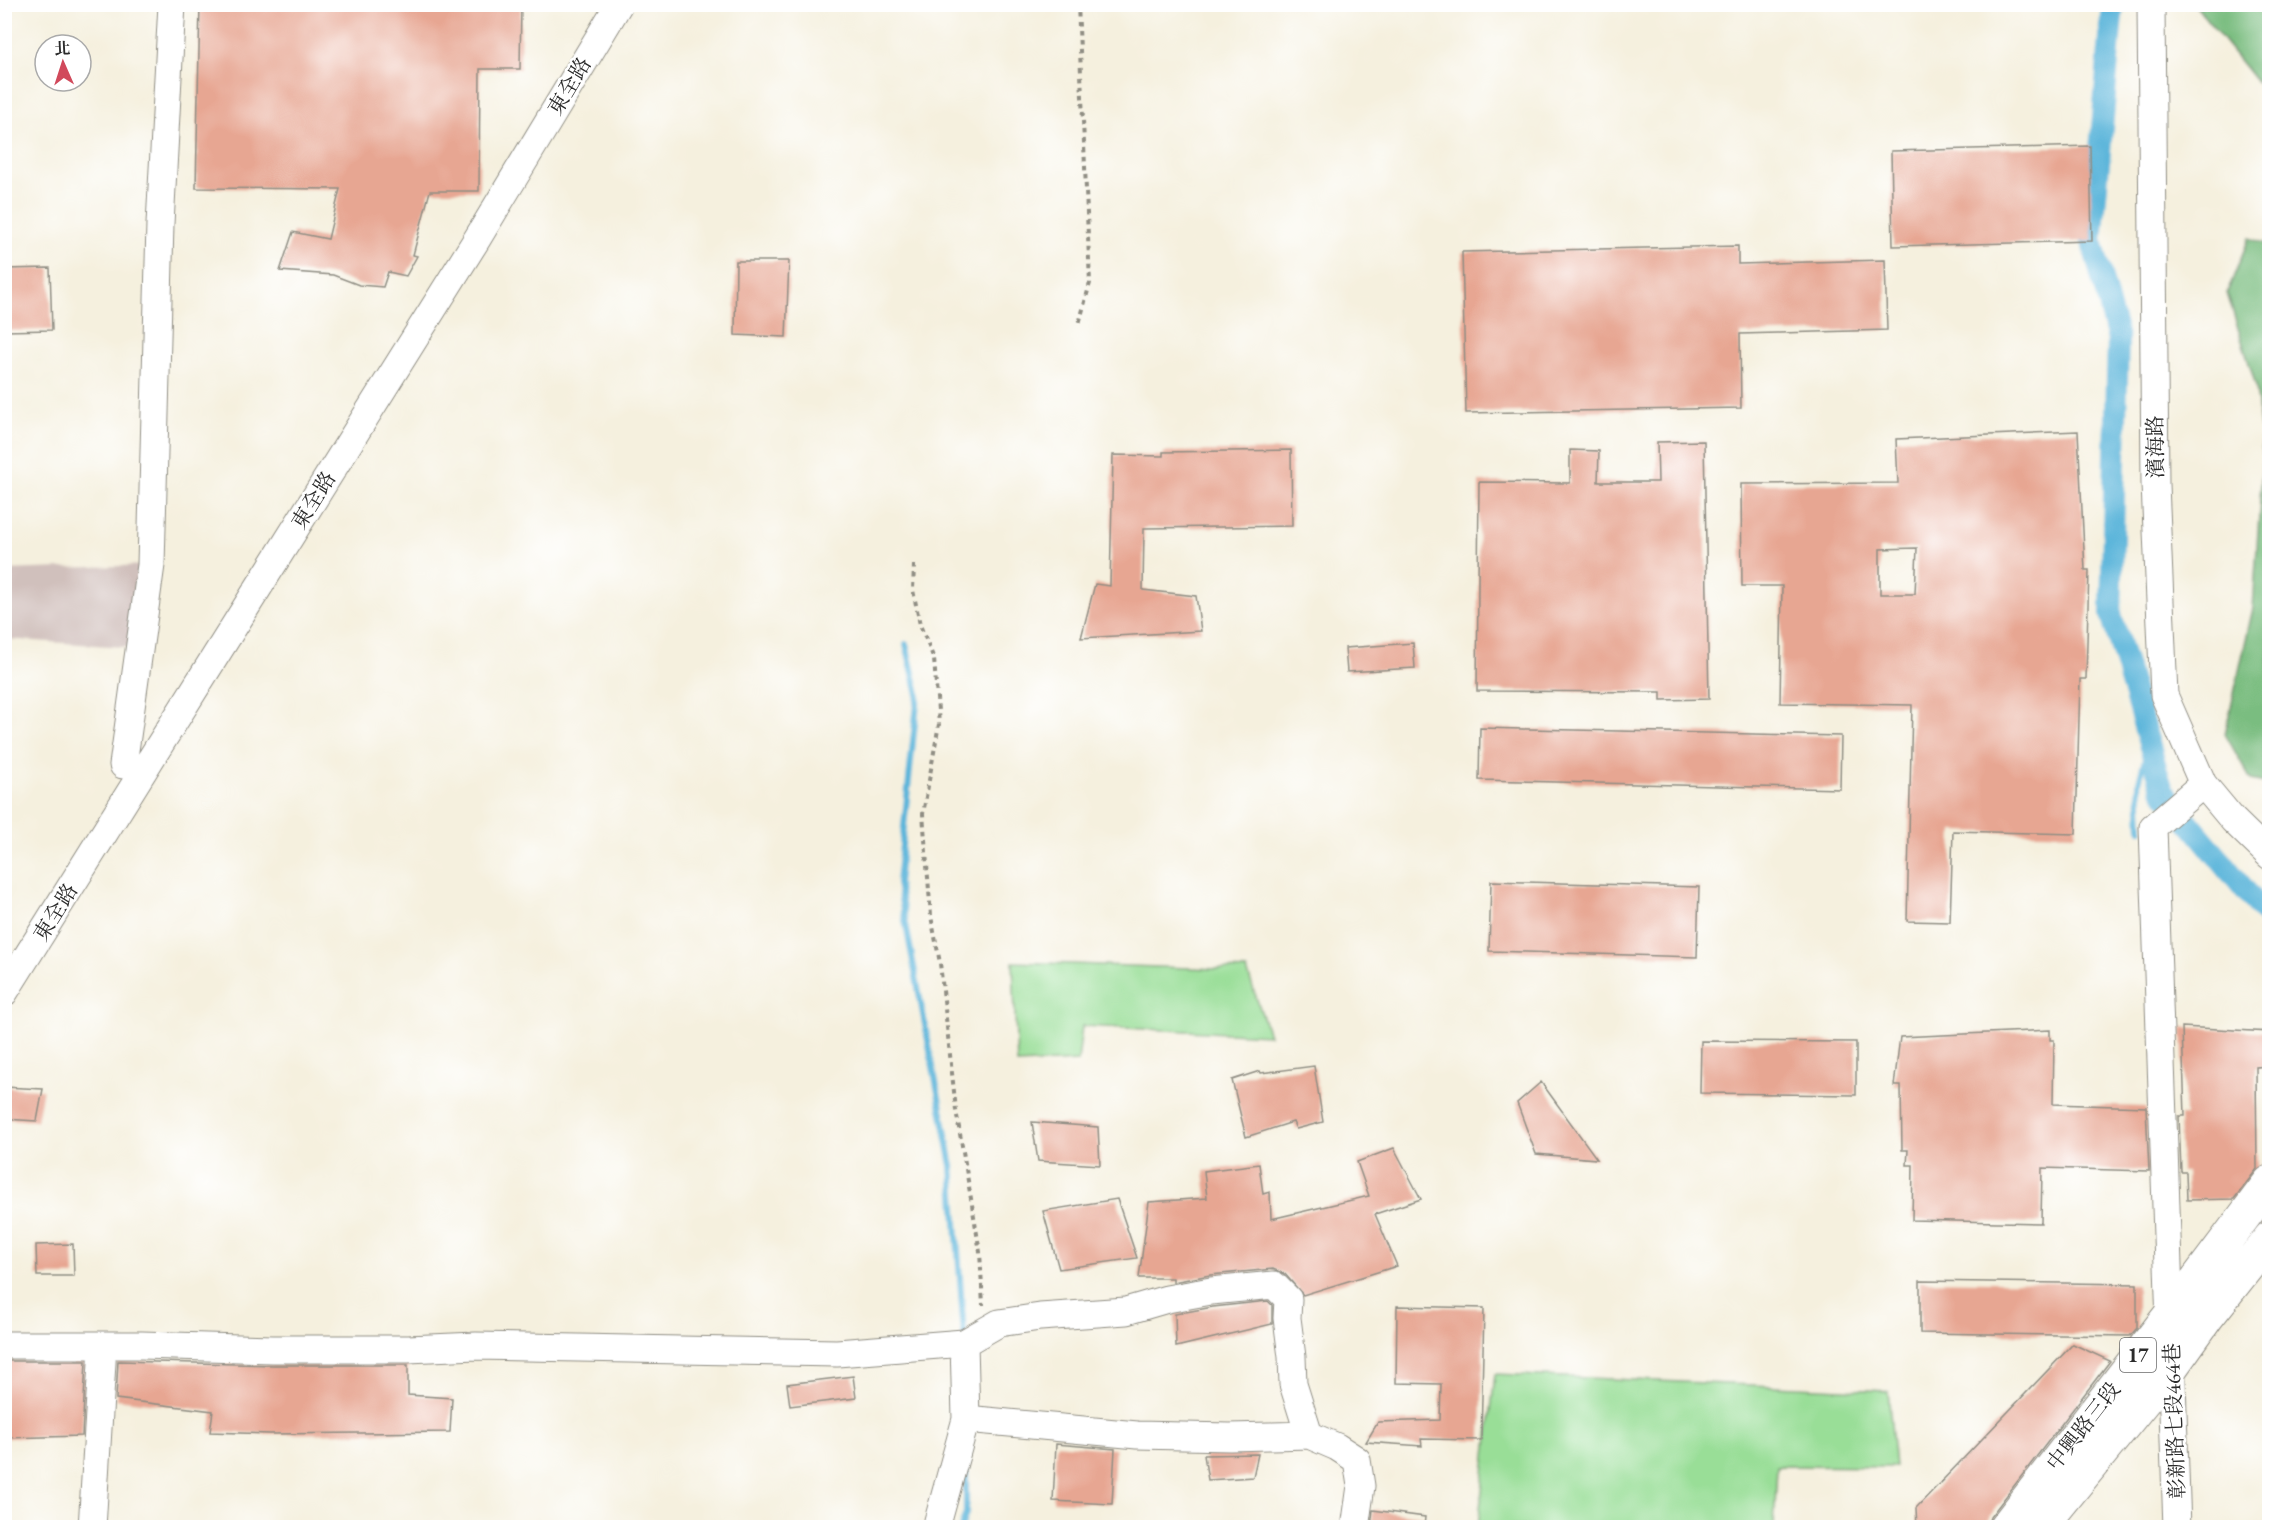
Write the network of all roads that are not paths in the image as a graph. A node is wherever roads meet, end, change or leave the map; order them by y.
1 (172, 4) edge
2 (619, 4) edge
3 (2151, 4) edge
4 (123, 765) dead end
5 (2203, 784) junction
6 (2270, 856) edge
7 (4, 993) edge
8 (2270, 1182) edge
9 (2270, 1238) edge
10 (2170, 1315) junction
11 (964, 1343) junction
12 (4, 1345) edge
13 (104, 1346) junction
14 (2173, 1365) junction
15 (966, 1419) junction
16 (1309, 1435) junction
17 (92, 1527) edge
18 (936, 1527) edge
19 (1355, 1527) edge
20 (2005, 1527) edge
21 (2040, 1527) edge
22 (2177, 1527) edge

1 - 4 street
2 - 7 street, 東全路
3 - 5 street, 濱海路
5 - 6 street, 濱海路
5 - 10 street, 彰新路七段464巷
8 - 10 main road, 中興路三段 / 17
9 - 14 main road, 中興路三段 / 17
10 - 14 street, 彰新路七段464巷
10 - 20 main road, 中興路三段 / 17
11 - 13 street
11 - 15 street
11 - 16 street
12 - 13 street
13 - 17 street
14 - 21 main road, 中興路三段 / 17
14 - 22 street, 彰新路七段464巷
15 - 16 street
15 - 18 street
16 - 19 street

